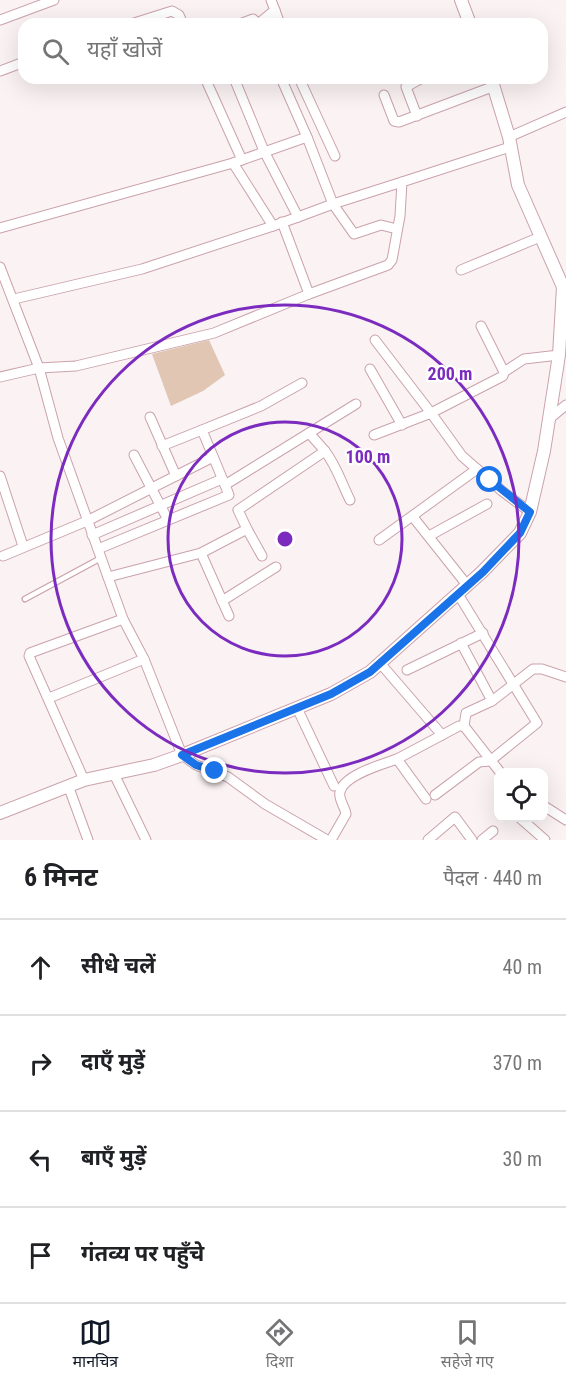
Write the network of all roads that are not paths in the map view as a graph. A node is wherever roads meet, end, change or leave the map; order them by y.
1 (21, 0) edge
2 (54, 0) edge
3 (272, 0) edge
4 (461, 0) edge
5 (275, 10) junction
6 (25, 11) junction
7 (149, 18) edge
8 (180, 18) edge
9 (265, 18) edge
10 (278, 18) edge
11 (468, 18) edge
12 (0, 20) edge
13 (18, 65) edge
14 (0, 71) edge
15 (207, 84) edge
16 (236, 84) edge
17 (284, 84) edge
18 (302, 84) edge
19 (411, 84) edge
20 (487, 84) edge
21 (492, 84) edge
22 (384, 95) dead end
23 (566, 112) edge
24 (417, 116) junction
25 (307, 137) junction
26 (509, 142) junction
27 (264, 151) junction
28 (335, 156) dead end
29 (238, 161) junction
30 (402, 182) junction
31 (333, 204) junction
32 (298, 217) junction
33 (278, 224) junction
34 (0, 228) edge
35 (397, 229) junction
36 (540, 237) junction
37 (0, 267) edge
38 (460, 270) dead end
39 (564, 285) edge
40 (309, 294) junction
41 (14, 299) junction
42 (481, 326) dead end
43 (375, 340) dead end
44 (559, 355) junction
45 (39, 368) junction
46 (370, 369) dead end
47 (504, 372) junction
48 (0, 377) edge
49 (302, 383) dead end
50 (356, 404) dead end
51 (566, 405) edge
52 (431, 413) junction
53 (150, 417) dead end
54 (549, 419) junction
55 (402, 425) junction
56 (202, 430) junction
57 (309, 433) junction
58 (374, 435) dead end
59 (162, 446) junction
60 (326, 451) junction
61 (134, 455) dead end
62 (213, 457) junction
63 (477, 469) junction
64 (0, 476) edge
65 (176, 476) junction
66 (224, 482) junction
67 (149, 488) junction
68 (229, 495) junction
69 (350, 500) dead end
70 (487, 504) dead end
71 (161, 506) junction
72 (238, 510) junction
73 (530, 512) junction
74 (412, 517) junction
75 (168, 520) junction
76 (87, 521) junction
77 (247, 529) junction
78 (93, 536) junction
79 (429, 536) junction
80 (379, 540) dead end
81 (23, 546) junction
82 (201, 552) junction
83 (100, 553) junction
84 (3, 556) dead end
85 (262, 556) dead end
86 (276, 567) dead end
87 (108, 577) junction
88 (462, 589) junction
89 (25, 599) dead end
90 (222, 601) junction
91 (229, 616) dead end
92 (123, 619) junction
93 (483, 633) junction
94 (461, 643) junction
95 (144, 659) junction
96 (380, 663) junction
97 (407, 670) dead end
98 (566, 677) edge
99 (514, 683) junction
100 (49, 698) junction
101 (492, 701) junction
102 (297, 708) junction
103 (464, 726) junction
104 (442, 735) junction
105 (182, 755) junction
106 (397, 759) junction
107 (490, 761) junction
108 (496, 768) edge
109 (114, 774) junction
110 (84, 780) junction
111 (334, 786) dead end
112 (69, 788) junction
113 (548, 809) edge
114 (0, 813) edge
115 (566, 820) edge
116 (524, 822) edge
117 (493, 831) dead end
118 (87, 840) edge
119 (146, 840) edge
120 (329, 840) edge
121 (428, 840) edge
122 (472, 840) edge
123 (482, 840) edge
124 (544, 840) edge

1 - 6 street
2 - 6 street
3 - 5 street
4 - 11 street
5 - 9 street
5 - 10 street
6 - 12 street
7 - 8 street
13 - 14 street
15 - 29 street
16 - 27 street
17 - 25 street
18 - 28 street
19 - 24 street
20 - 24 street
21 - 26 street
22 - 24 street
23 - 26 street
25 - 27 street
25 - 31 street
26 - 30 street
26 - 36 street
27 - 29 street
27 - 32 street
29 - 33 street
29 - 34 street
30 - 31 street
30 - 35 street
31 - 32 street
31 - 35 street
32 - 33 street
33 - 40 street
33 - 41 street
35 - 40 street
36 - 38 street
36 - 39 street
37 - 41 street
39 - 44 street
40 - 45 street
41 - 45 street
42 - 47 street
43 - 52 street
44 - 47 street
44 - 54 street
45 - 48 street
45 - 76 street
46 - 55 street
47 - 52 street
49 - 56 street
50 - 57 street
51 - 54 street
52 - 55 street
52 - 63 street
53 - 59 street
54 - 73 street
55 - 58 street
56 - 59 street
56 - 62 street
57 - 60 street
57 - 66 street
59 - 65 street
60 - 69 street
60 - 72 street
61 - 67 street
62 - 65 street
62 - 66 street
63 - 73 street
63 - 74 street
64 - 81 street
65 - 67 street
66 - 68 street
66 - 71 street
67 - 71 street
67 - 76 street
68 - 72 street
68 - 75 street
70 - 79 street
71 - 75 street
71 - 78 street
72 - 77 street
73 - 88 street
74 - 79 street
74 - 80 street
75 - 83 street
76 - 78 street
76 - 81 street
77 - 82 street
77 - 85 street
78 - 83 street
79 - 88 street
81 - 84 street
82 - 87 street
82 - 90 street
83 - 87 street
83 - 89 lane
86 - 90 street
87 - 92 street
88 - 93 street
88 - 96 street
90 - 91 street
92 - 95 street
92 - 100 street
93 - 94 street
93 - 99 street
94 - 97 street
94 - 101 street
95 - 100 street
95 - 105 street
96 - 102 street
96 - 104 street
98 - 99 street
99 - 101 street
99 - 107 street
100 - 110 street
101 - 103 street
102 - 105 street
102 - 111 street
103 - 104 street
103 - 107 street
104 - 106 street
105 - 109 street
105 - 120 street
106 - 107 street
106 - 120 street
107 - 108 street
109 - 110 street
109 - 119 street
110 - 112 street
112 - 114 street
112 - 118 street
113 - 115 street
116 - 124 street
117 - 123 street
121 - 122 street

